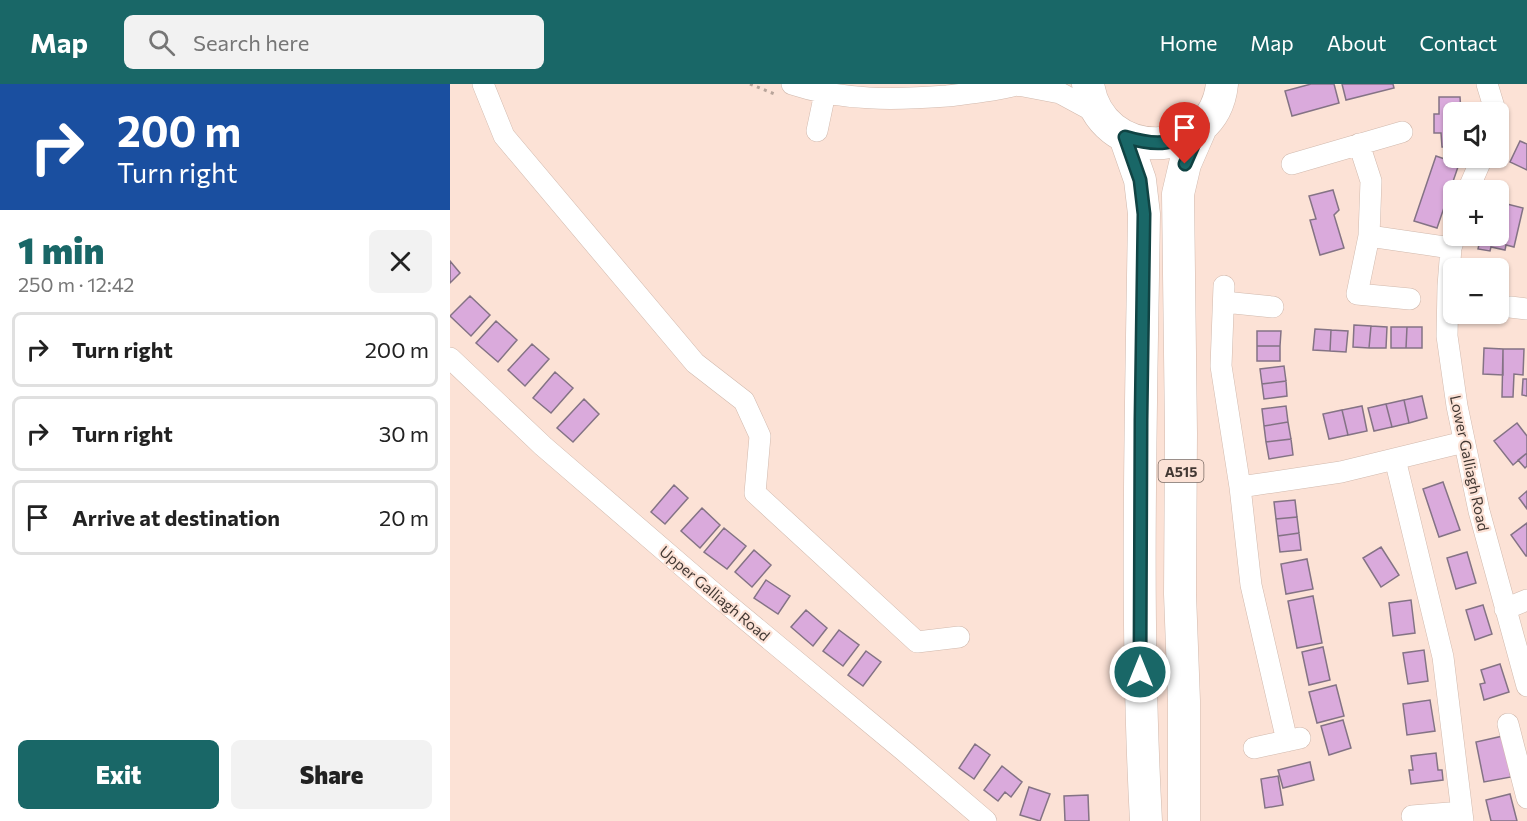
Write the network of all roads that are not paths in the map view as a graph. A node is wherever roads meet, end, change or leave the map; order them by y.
1 (483, 84) edge
2 (1019, 84) edge
3 (1239, 84) edge
4 (1487, 84) edge
5 (789, 91) edge
6 (825, 93) junction
7 (1092, 98) edge
8 (1492, 102) edge
9 (1214, 105) edge
10 (817, 131) dead end
11 (1402, 132) dead end
12 (1125, 137) junction
13 (1359, 144) junction
14 (1292, 164) dead end
15 (1369, 236) junction
16 (1443, 241) edge
17 (1453, 246) edge
18 (1410, 299) dead end
19 (1273, 307) dead end
20 (450, 358) edge
21 (1464, 442) junction
22 (1395, 459) junction
23 (1240, 487) junction
24 (1527, 600) edge
25 (1505, 609) junction
26 (959, 637) dead end
27 (1527, 686) edge
28 (1508, 724) dead end
29 (1254, 748) dead end
30 (1526, 791) edge
31 (1412, 816) dead end
32 (1463, 816) edge
33 (986, 821) edge
34 (1146, 821) edge
35 (1184, 821) edge

1 - 26 street
2 - 6 street
2 - 7 street
3 - 9 street
4 - 8 street
5 - 6 street
6 - 10 street
7 - 12 highway
9 - 12 highway
9 - 35 highway, A515
11 - 13 street
12 - 34 highway, A515
13 - 14 street
13 - 15 street
15 - 16 street
15 - 18 street
17 - 21 street, Lower Galliagh Road
19 - 23 street
20 - 33 street, Upper Galliagh Road
21 - 22 street
21 - 25 street, Lower Galliagh Road
22 - 23 street
22 - 32 street
23 - 29 street
24 - 25 street
25 - 27 street, Lower Galliagh Road
28 - 30 street
31 - 32 street

